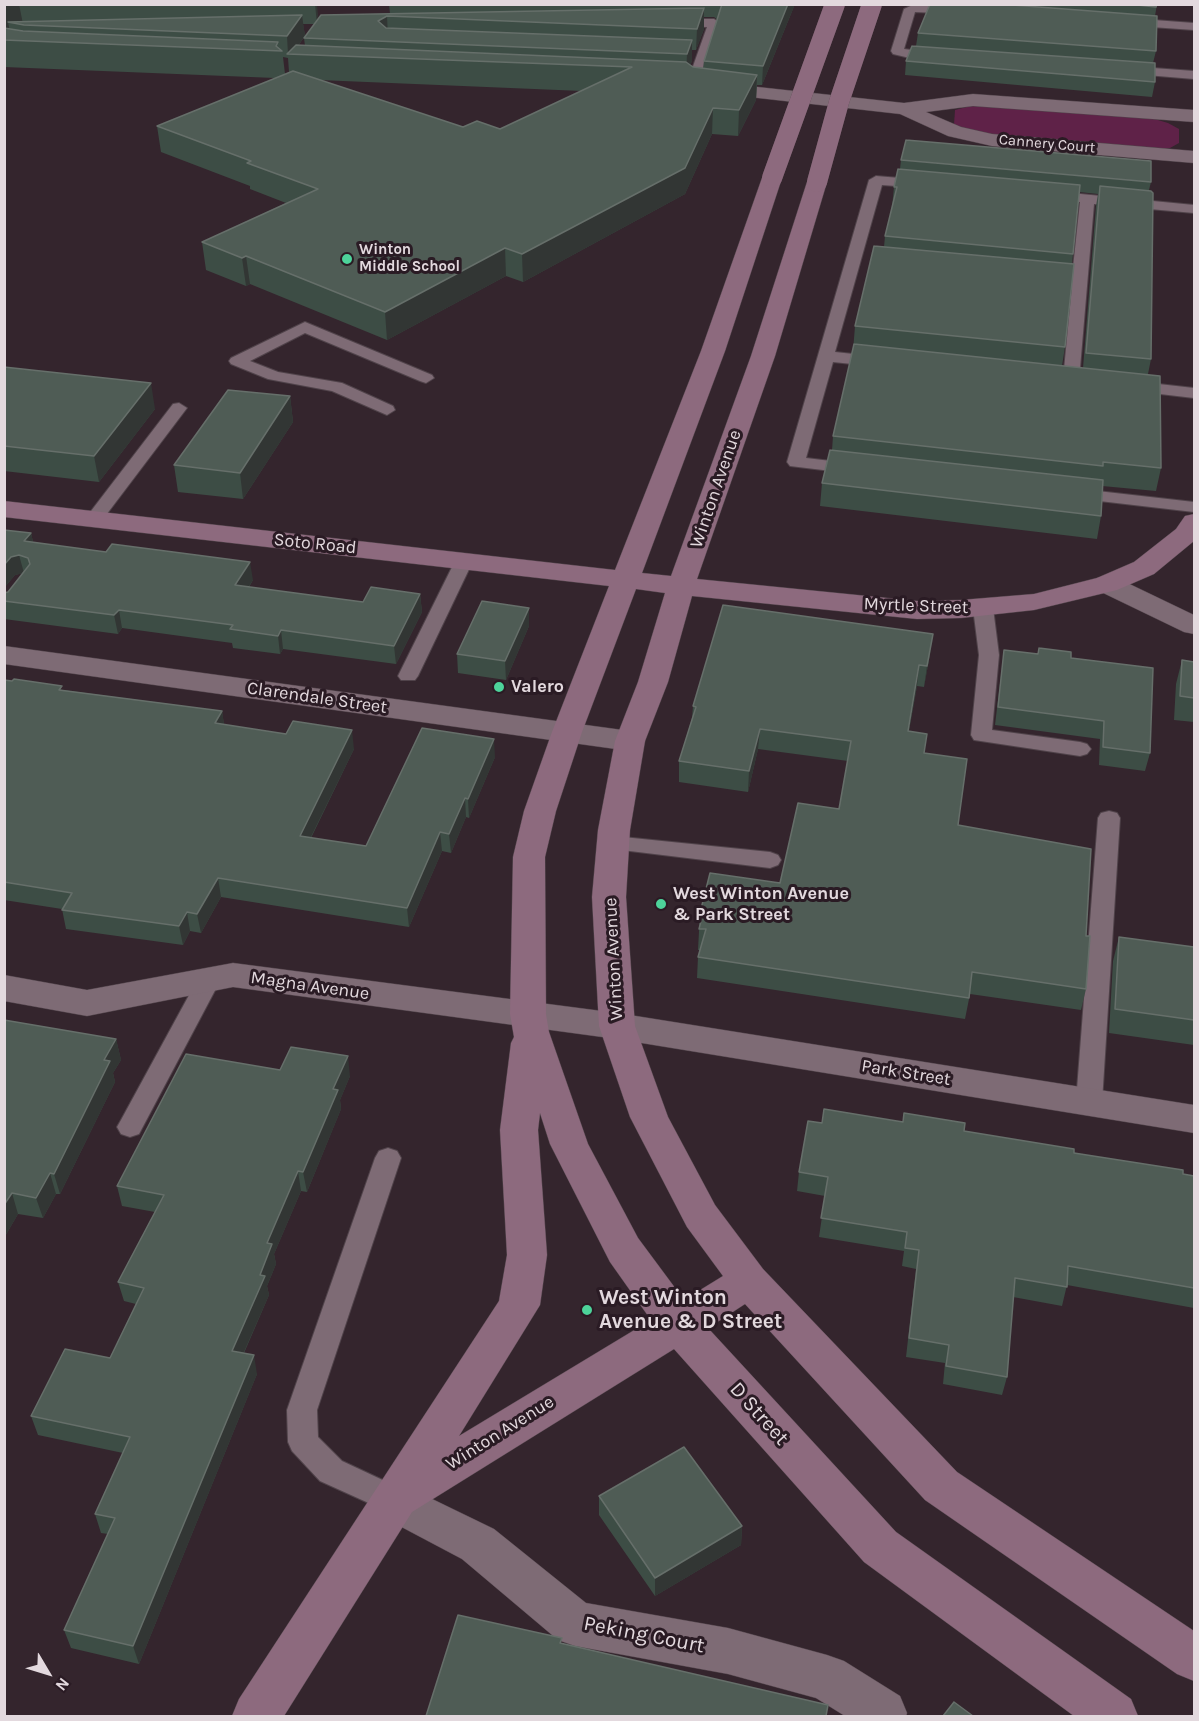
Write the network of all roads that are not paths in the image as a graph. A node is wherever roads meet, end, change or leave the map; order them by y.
1 (835, 4) edge
2 (872, 4) edge
3 (977, 11) edge
4 (1116, 21) edge
5 (656, 24) edge
6 (1194, 27) edge
7 (949, 58) edge
8 (1114, 69) edge
9 (1194, 75) edge
10 (721, 89) joint
11 (904, 109) junction
12 (1194, 116) edge
13 (1194, 157) edge
14 (934, 185) edge
15 (1034, 194) edge
16 (1087, 198) junction
17 (1194, 208) edge
18 (1032, 278) edge
19 (1079, 282) junction
20 (826, 356) junction
21 (896, 363) edge
22 (426, 378) dead end
23 (1071, 380) edge
24 (1117, 385) edge
25 (1194, 393) edge
26 (179, 408) dead end
27 (387, 410) dead end
28 (876, 471) edge
29 (1059, 492) edge
30 (1194, 507) edge
31 (4, 509) edge
32 (94, 519) junction
33 (1194, 522) edge
34 (464, 561) junction
35 (626, 579) junction
36 (1107, 584) junction
37 (681, 586) junction
38 (983, 608) junction
39 (1194, 626) edge
40 (4, 655) edge
41 (408, 676) dead end
42 (567, 732) junction
43 (630, 741) junction
44 (1080, 749) dead end
45 (1109, 818) dead end
46 (613, 843) junction
47 (770, 860) dead end
48 (208, 981) junction
49 (4, 988) edge
50 (529, 1023) junction
51 (617, 1026) junction
52 (1089, 1102) junction
53 (1194, 1119) edge
54 (130, 1127) dead end
55 (388, 1158) dead end
56 (749, 1281) junction
57 (677, 1323) junction
58 (393, 1500) junction
59 (1194, 1658) edge
60 (883, 1713) dead end
61 (256, 1716) edge
62 (1114, 1716) edge

1 - 35 main road, bridge
2 - 37 main road, Winton Avenue, bridge
3 - 7 lane
4 - 6 lane
5 - 10 lane
8 - 9 lane
10 - 11 street, Cannery Court
11 - 12 street, Cannery Court
11 - 13 street, Cannery Court
14 - 20 lane
15 - 16 lane
16 - 17 lane
16 - 19 lane
18 - 19 lane
19 - 23 lane
20 - 21 lane
20 - 28 lane
22 - 27 lane
24 - 25 lane
26 - 32 lane
29 - 30 lane
31 - 32 main road, Soto Road
32 - 34 main road, Soto Road
33 - 36 main road, Myrtle Street
34 - 35 main road, Soto Road
34 - 41 lane
35 - 37 main road, Myrtle Street
35 - 42 main road
36 - 38 main road, Myrtle Street
36 - 39 street
37 - 38 main road, Myrtle Street
37 - 43 main road, Winton Avenue
38 - 44 lane
40 - 42 street, Clarendale Street
42 - 43 street, Clarendale Street
42 - 50 main road
43 - 46 main road, Winton Avenue
45 - 52 lane
46 - 47 lane
46 - 51 main road, Winton Avenue
48 - 49 street, Magna Avenue
48 - 50 street, Magna Avenue
48 - 54 lane
50 - 51 street, Magna Avenue
50 - 57 main road, D Street
50 - 58 main road
51 - 52 street, Park Street
51 - 56 main road, Winton Avenue
52 - 53 street, Park Street
55 - 58 lane
56 - 57 main road, Winton Avenue
56 - 59 main road
57 - 58 main road, Winton Avenue
57 - 62 main road, D Street
58 - 60 street, Peking Court
58 - 61 main road, Winton Avenue

